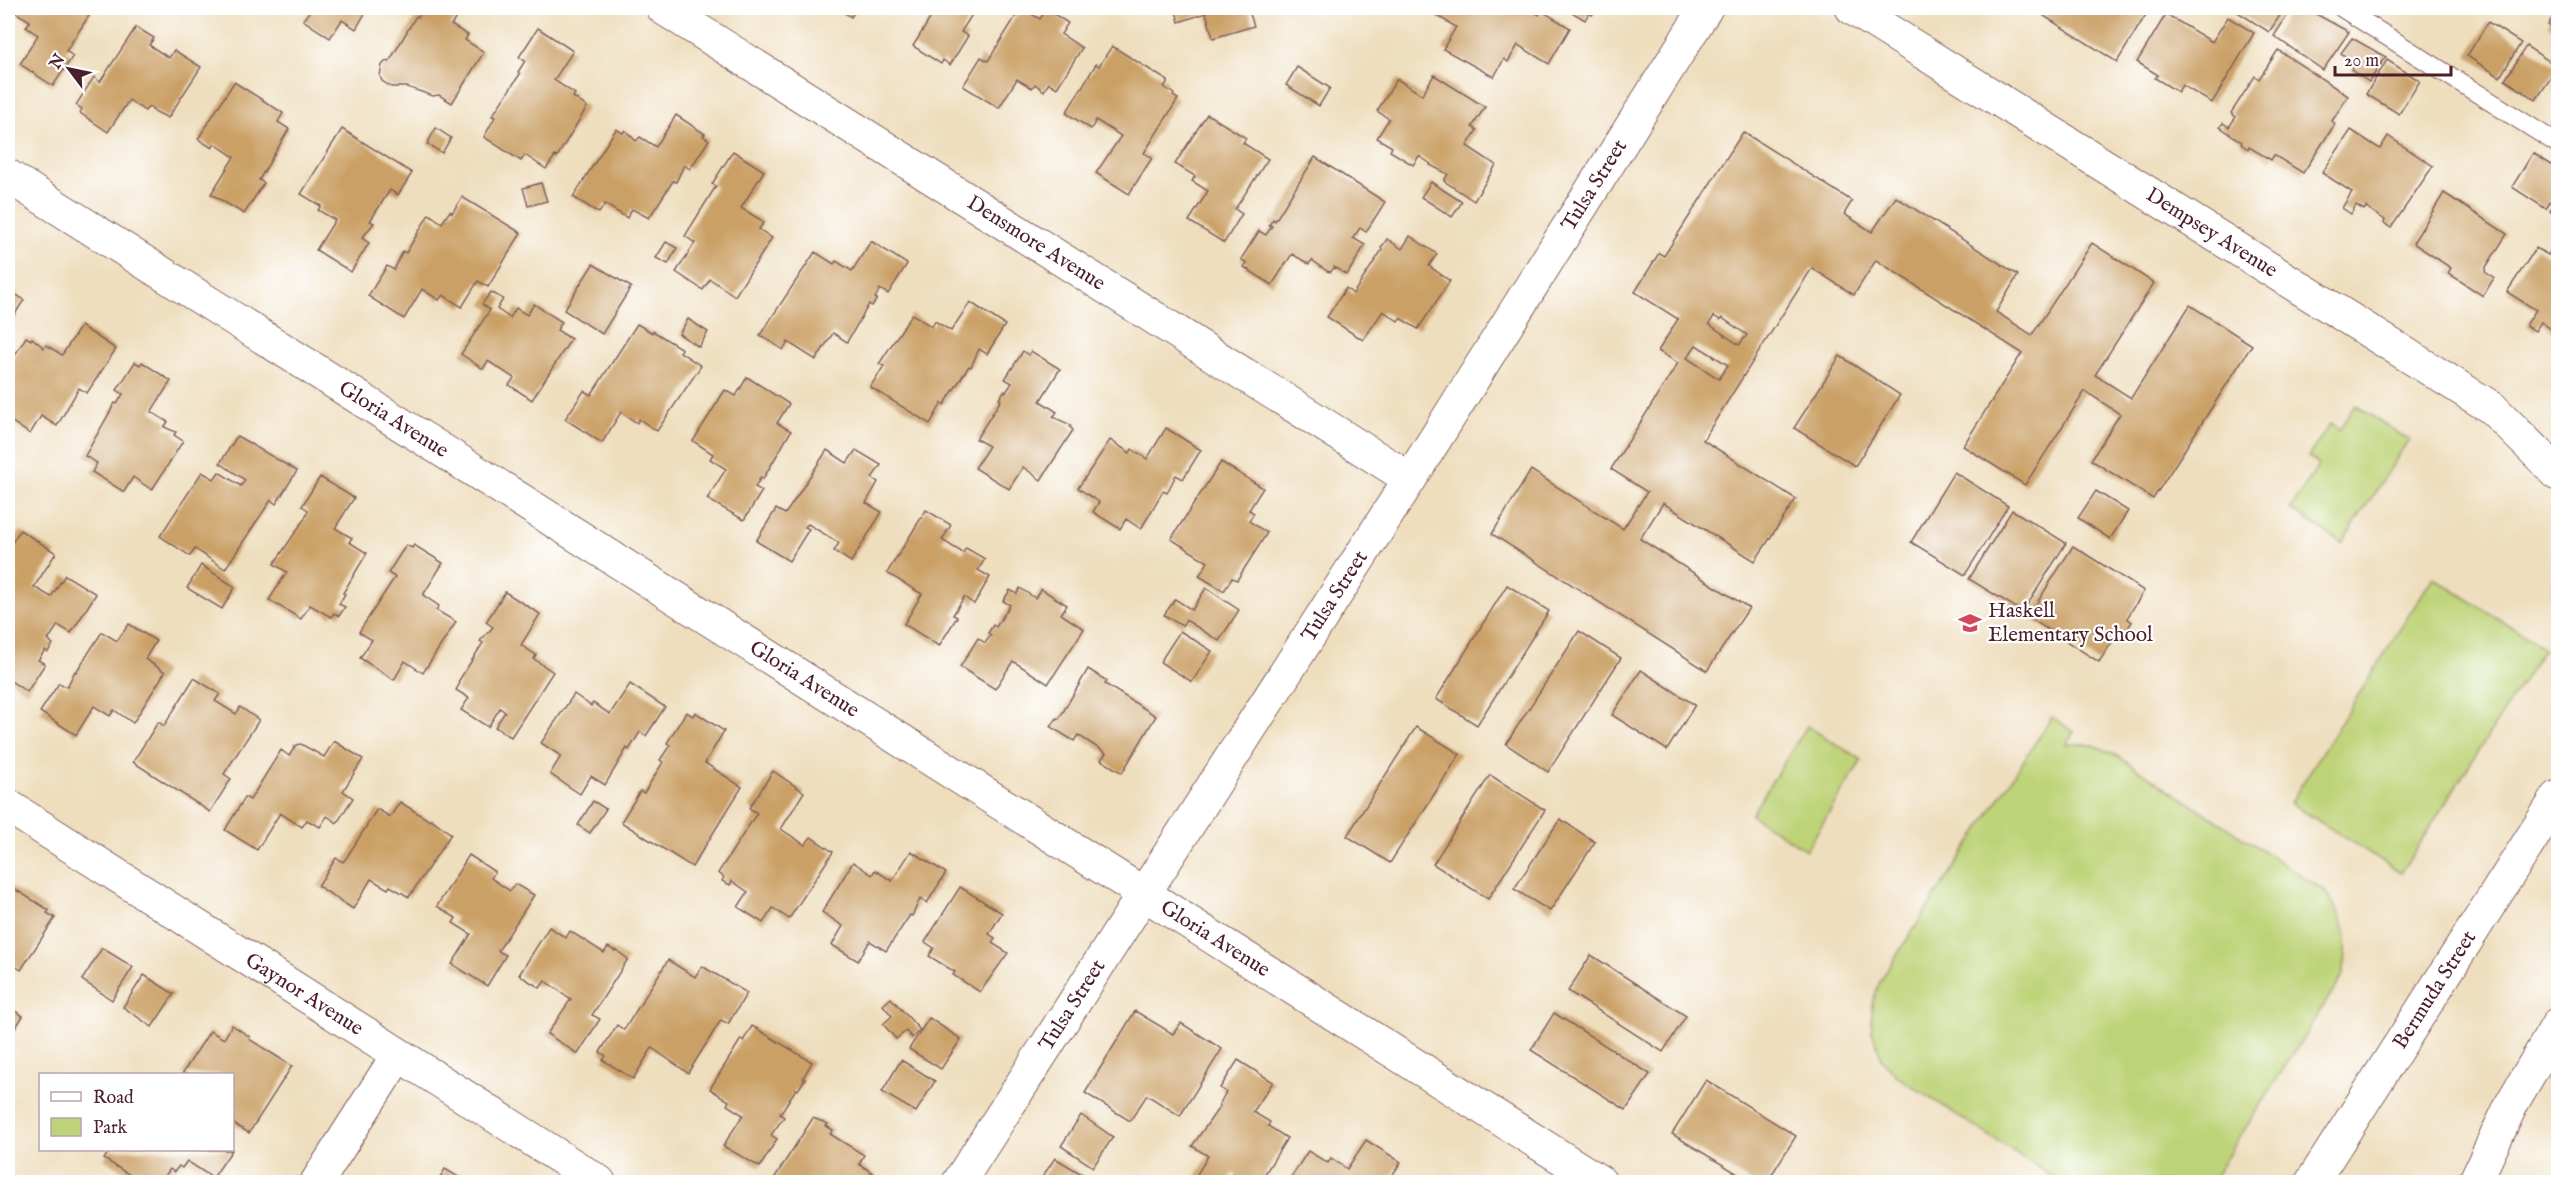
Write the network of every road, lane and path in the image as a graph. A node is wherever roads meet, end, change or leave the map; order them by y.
1 (663, 8) edge
2 (1706, 8) edge
3 (1852, 8) edge
4 (2342, 8) edge
5 (2559, 144) edge
6 (8, 176) edge
7 (2559, 474) edge
8 (1410, 479) junction
9 (2559, 797) edge
10 (8, 806) edge
11 (1143, 893) junction
12 (2559, 1024) edge
13 (398, 1055) junction
14 (317, 1182) edge
15 (599, 1182) edge
16 (959, 1182) edge
17 (1600, 1182) edge
18 (2312, 1182) edge
19 (2475, 1182) edge

1 - 8 main road, Densmore Avenue
2 - 8 main road, Tulsa Street
3 - 7 main road, Dempsey Avenue
4 - 5 lane
6 - 11 main road, Gloria Avenue
8 - 11 main road, Tulsa Street
9 - 18 main road, Bermuda Street
10 - 13 main road, Gaynor Avenue
11 - 16 main road, Tulsa Street
11 - 17 main road, Gloria Avenue
12 - 19 main road
13 - 14 main road
13 - 15 main road, Gaynor Avenue

